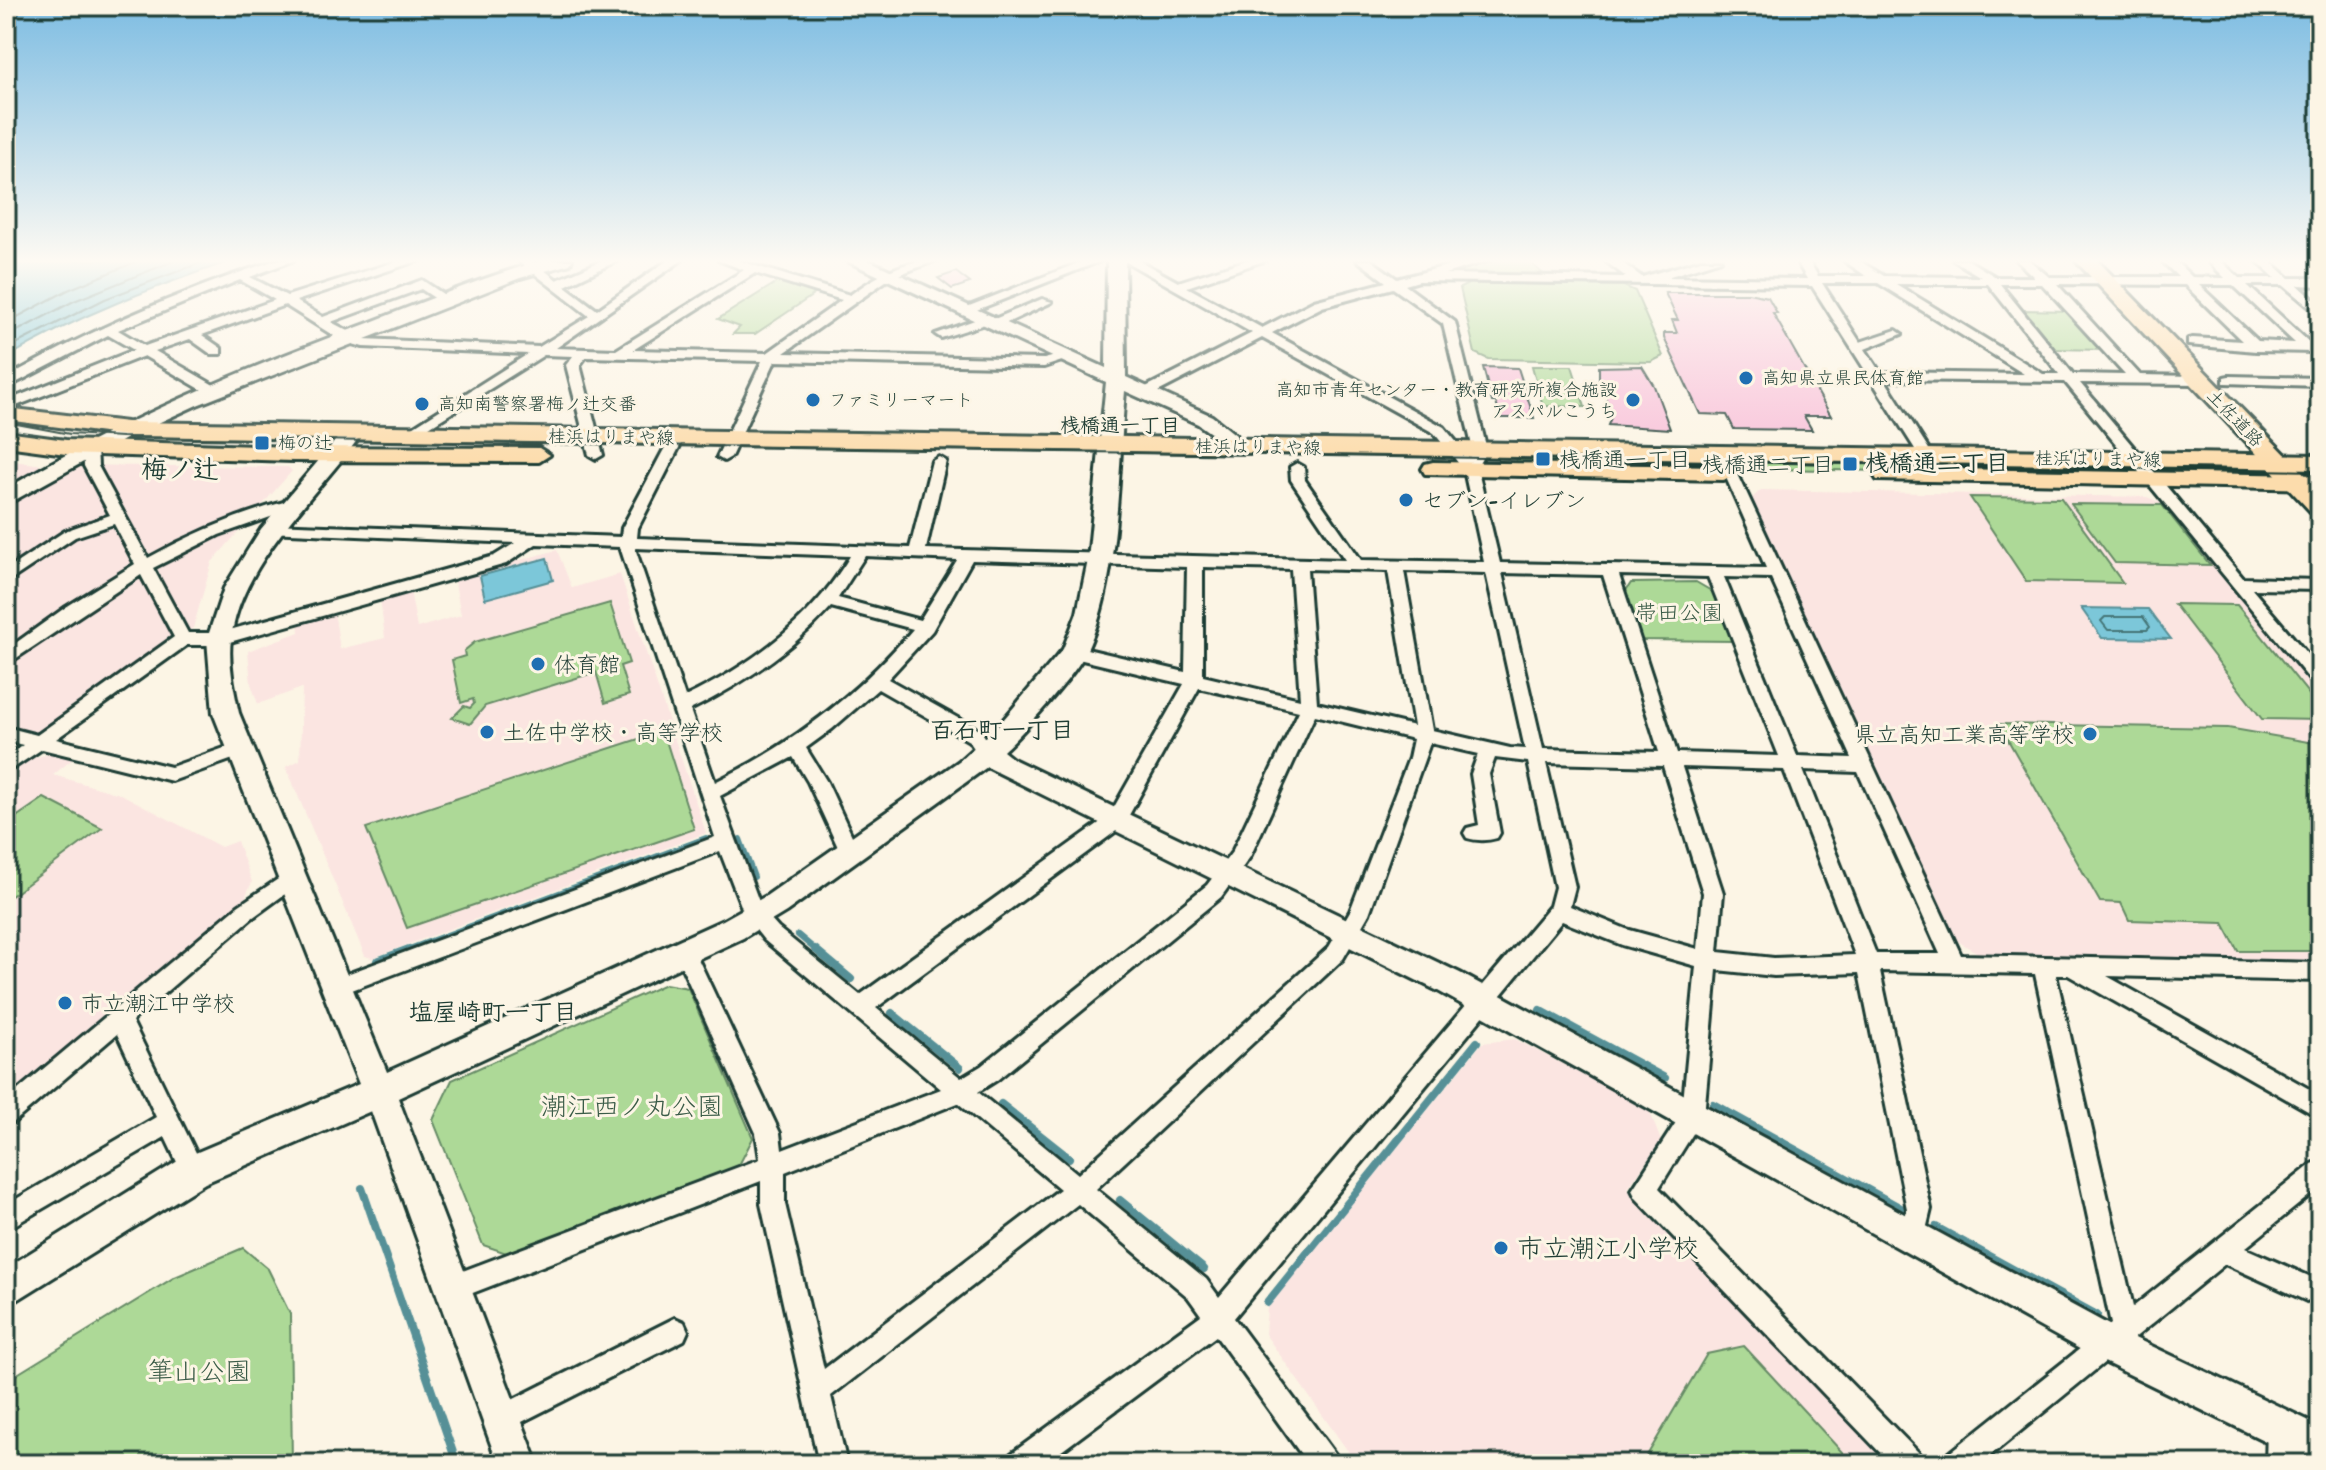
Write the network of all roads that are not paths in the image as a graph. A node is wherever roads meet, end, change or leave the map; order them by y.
1 (116, 329) edge
2 (207, 329) edge
3 (332, 329) edge
4 (371, 329) edge
5 (576, 329) edge
6 (659, 329) edge
7 (810, 329) edge
8 (963, 329) edge
9 (1005, 329) edge
10 (1116, 329) edge
11 (1255, 329) edge
12 (1268, 329) edge
13 (1450, 329) edge
14 (1845, 329) edge
15 (1960, 329) edge
16 (2029, 329) edge
17 (2090, 329) edge
18 (2157, 329) edge
19 (2180, 329) edge
20 (2237, 329) edge
21 (2291, 329) edge
22 (110, 331) junction
23 (1261, 332) junction
24 (192, 334) junction
25 (941, 334) dead end
26 (1896, 334) dead end
27 (347, 338) junction
28 (2193, 342) junction
29 (1857, 347) junction
30 (2256, 347) junction
31 (2314, 348) edge
32 (144, 351) junction
33 (216, 351) dead end
34 (537, 352) junction
35 (582, 353) junction
36 (619, 354) junction
37 (770, 357) junction
38 (1067, 357) junction
39 (1875, 376) junction
40 (1116, 378) junction
41 (2040, 378) junction
42 (2070, 378) junction
43 (2136, 379) junction
44 (2199, 380) junction
45 (2229, 380) junction
46 (2320, 382) edge
47 (6, 384) edge
48 (214, 391) junction
49 (1147, 392) junction
50 (6, 406) edge
51 (6, 414) edge
52 (127, 429) junction
53 (413, 433) junction
54 (6, 439) edge
55 (344, 443) junction
56 (594, 446) junction
57 (90, 447) junction
58 (673, 447) junction
59 (1227, 447) junction
60 (728, 448) junction
61 (1109, 454) junction
62 (1469, 456) junction
63 (2138, 459) junction
64 (939, 461) junction
65 (2278, 462) junction
66 (1933, 466) junction
67 (1297, 467) junction
68 (2313, 472) edge
69 (1731, 473) junction
70 (2154, 480) junction
71 (6, 498) edge
72 (291, 505) junction
73 (2320, 506) edge
74 (120, 517) junction
75 (272, 529) junction
76 (534, 538) junction
77 (627, 541) junction
78 (860, 551) junction
79 (917, 553) junction
80 (967, 555) junction
81 (1099, 560) junction
82 (1195, 562) junction
83 (1299, 564) junction
84 (144, 565) junction
85 (1355, 565) junction
86 (1395, 565) junction
87 (1494, 568) junction
88 (1610, 571) junction
89 (1714, 573) junction
90 (1777, 573) junction
91 (6, 578) edge
92 (2239, 583) junction
93 (2320, 585) edge
94 (827, 601) junction
95 (926, 627) junction
96 (183, 639) junction
97 (219, 639) junction
98 (1074, 652) junction
99 (6, 659) edge
100 (877, 681) junction
101 (1194, 681) junction
102 (2320, 681) edge
103 (681, 707) junction
104 (1309, 708) junction
105 (6, 734) edge
106 (1423, 734) junction
107 (40, 743) junction
108 (794, 746) junction
109 (241, 749) junction
110 (1489, 750) junction
111 (986, 752) junction
112 (1537, 758) junction
113 (1670, 760) junction
114 (1792, 764) junction
115 (1865, 765) junction
116 (6, 766) edge
117 (710, 792) junction
118 (1116, 821) junction
119 (1474, 833) dead end
120 (726, 841) junction
121 (849, 851) junction
122 (1228, 874) junction
123 (293, 877) junction
124 (1559, 910) junction
125 (755, 916) junction
126 (1349, 933) junction
127 (685, 952) junction
128 (1707, 958) junction
129 (1866, 963) junction
130 (1955, 964) junction
131 (2044, 966) junction
132 (2071, 967) junction
133 (2320, 972) edge
134 (336, 987) junction
135 (1482, 1000) junction
136 (860, 1009) junction
137 (120, 1018) junction
138 (378, 1092) junction
139 (958, 1092) junction
140 (2320, 1107) edge
141 (6, 1114) edge
142 (1693, 1116) junction
143 (170, 1121) junction
144 (773, 1167) junction
145 (193, 1171) junction
146 (2320, 1172) edge
147 (1079, 1189) junction
148 (6, 1218) edge
149 (1913, 1238) junction
150 (2223, 1251) junction
151 (452, 1288) junction
152 (6, 1289) edge
153 (2320, 1294) edge
154 (1220, 1315) junction
155 (675, 1331) dead end
156 (2116, 1337) junction
157 (815, 1392) junction
158 (501, 1419) junction
159 (2280, 1428) junction
160 (2320, 1447) edge
161 (518, 1464) edge
162 (833, 1464) edge
163 (1022, 1464) edge
164 (1325, 1464) edge
165 (1910, 1464) edge
166 (1958, 1464) edge
167 (2280, 1464) edge

1 - 22 street
2 - 24 street
3 - 27 street
4 - 27 street
5 - 34 street
6 - 36 street
7 - 37 street
8 - 25 street
9 - 38 street
10 - 40 street
11 - 23 street
12 - 23 street
13 - 62 street
14 - 29 street
15 - 41 street
16 - 42 street
17 - 43 street
18 - 44 highway, 土佐道路
19 - 28 highway, 土佐道路
20 - 30 street
21 - 31 street
22 - 32 street
22 - 47 street
23 - 49 street
23 - 62 street
24 - 32 street
24 - 33 street
26 - 29 street
27 - 34 street
27 - 48 street
28 - 30 street
28 - 45 highway, 土佐道路
29 - 39 street
30 - 31 street
32 - 48 street
32 - 50 street
34 - 35 street
34 - 53 street
35 - 36 street
35 - 56 street
36 - 37 street
37 - 38 street
37 - 60 street
38 - 40 street
39 - 41 street
39 - 66 street
40 - 49 street
40 - 61 street
41 - 42 street
42 - 43 street
42 - 63 street
43 - 44 street
44 - 65 highway, 土佐道路
45 - 46 street
45 - 68 highway, 土佐道路
48 - 52 street
49 - 59 street
51 - 52 main road, 桂浜はりまや線
52 - 55 main road, 桂浜はりまや線
52 - 57 street
53 - 55 main road, 桂浜はりまや線
53 - 56 main road, 桂浜はりまや線
54 - 57 main road, 桂浜はりまや線
55 - 56 main road, 桂浜はりまや線
55 - 57 main road, 桂浜はりまや線
55 - 72 street
56 - 58 main road, 桂浜はりまや線
57 - 71 street
57 - 74 street
58 - 60 main road, 桂浜はりまや線
58 - 77 street
59 - 61 main road, 桂浜はりまや線
59 - 62 main road, 桂浜はりまや線
60 - 61 main road, 桂浜はりまや線
60 - 64 main road, 桂浜はりまや線
61 - 64 main road, 桂浜はりまや線
61 - 67 main road, 桂浜はりまや線
61 - 81 street
62 - 66 main road, 桂浜はりまや線
62 - 67 main road, 桂浜はりまや線
62 - 69 main road, 桂浜はりまや線
62 - 87 street
63 - 65 main road, 桂浜はりまや線
63 - 66 main road, 桂浜はりまや線
63 - 70 street
64 - 79 street
65 - 68 highway, 土佐道路
66 - 69 main road, 桂浜はりまや線
66 - 70 main road, 桂浜はりまや線
67 - 85 street
68 - 70 main road, 桂浜はりまや線
68 - 73 highway, 土佐道路
69 - 90 street
70 - 92 street
72 - 75 street
72 - 84 street
74 - 84 street
74 - 91 street
75 - 76 street
75 - 97 street
76 - 77 street
76 - 97 street
77 - 78 street
77 - 103 street
78 - 79 street
78 - 94 street
79 - 80 street
80 - 81 street
80 - 95 street
81 - 82 street
81 - 98 street
82 - 83 street
82 - 101 street
83 - 85 street
83 - 104 street
84 - 96 street
84 - 99 street
85 - 86 street
86 - 87 street
86 - 106 street
87 - 88 street
87 - 112 street
88 - 89 street
88 - 113 street
89 - 90 street
89 - 114 street
90 - 115 street
92 - 93 street
92 - 102 street
94 - 95 street
94 - 103 street
95 - 100 street
96 - 97 street
96 - 107 street
97 - 109 street
98 - 101 street
98 - 111 street
100 - 108 street
100 - 111 street
101 - 104 street
101 - 118 street
103 - 117 street
104 - 106 street
104 - 122 street
105 - 107 street
106 - 110 street
106 - 126 street
107 - 109 street
107 - 116 street
108 - 117 street
108 - 121 street
109 - 123 street
110 - 112 street
110 - 119 street
111 - 118 street
111 - 121 street
112 - 113 street
112 - 124 street
113 - 114 street
113 - 128 street
114 - 115 street
114 - 129 street
115 - 130 street
117 - 120 street
118 - 122 street
118 - 136 street
120 - 125 street
120 - 134 street
121 - 125 street
122 - 126 street
122 - 139 street
123 - 134 street
123 - 137 street
124 - 128 street
124 - 135 street
125 - 127 street
125 - 136 street
126 - 135 street
126 - 147 street
127 - 138 street
127 - 144 street
128 - 129 street
128 - 142 street
129 - 130 street
129 - 149 street
130 - 131 street
131 - 132 street
131 - 156 street
132 - 133 street
132 - 140 street
134 - 138 street
135 - 142 street
135 - 154 street
136 - 139 street
137 - 141 street
137 - 143 street
138 - 145 street
138 - 151 street
139 - 144 street
139 - 147 street
142 - 149 street
142 - 165 street
143 - 145 street
143 - 148 street
144 - 151 street
144 - 157 street
145 - 152 street
146 - 150 street
147 - 154 street
147 - 157 street
149 - 156 street
150 - 153 street
150 - 156 street
151 - 158 street
154 - 163 street
154 - 164 street
155 - 158 street
156 - 159 street
156 - 166 street
157 - 162 street
158 - 161 street
159 - 160 street
159 - 167 street

